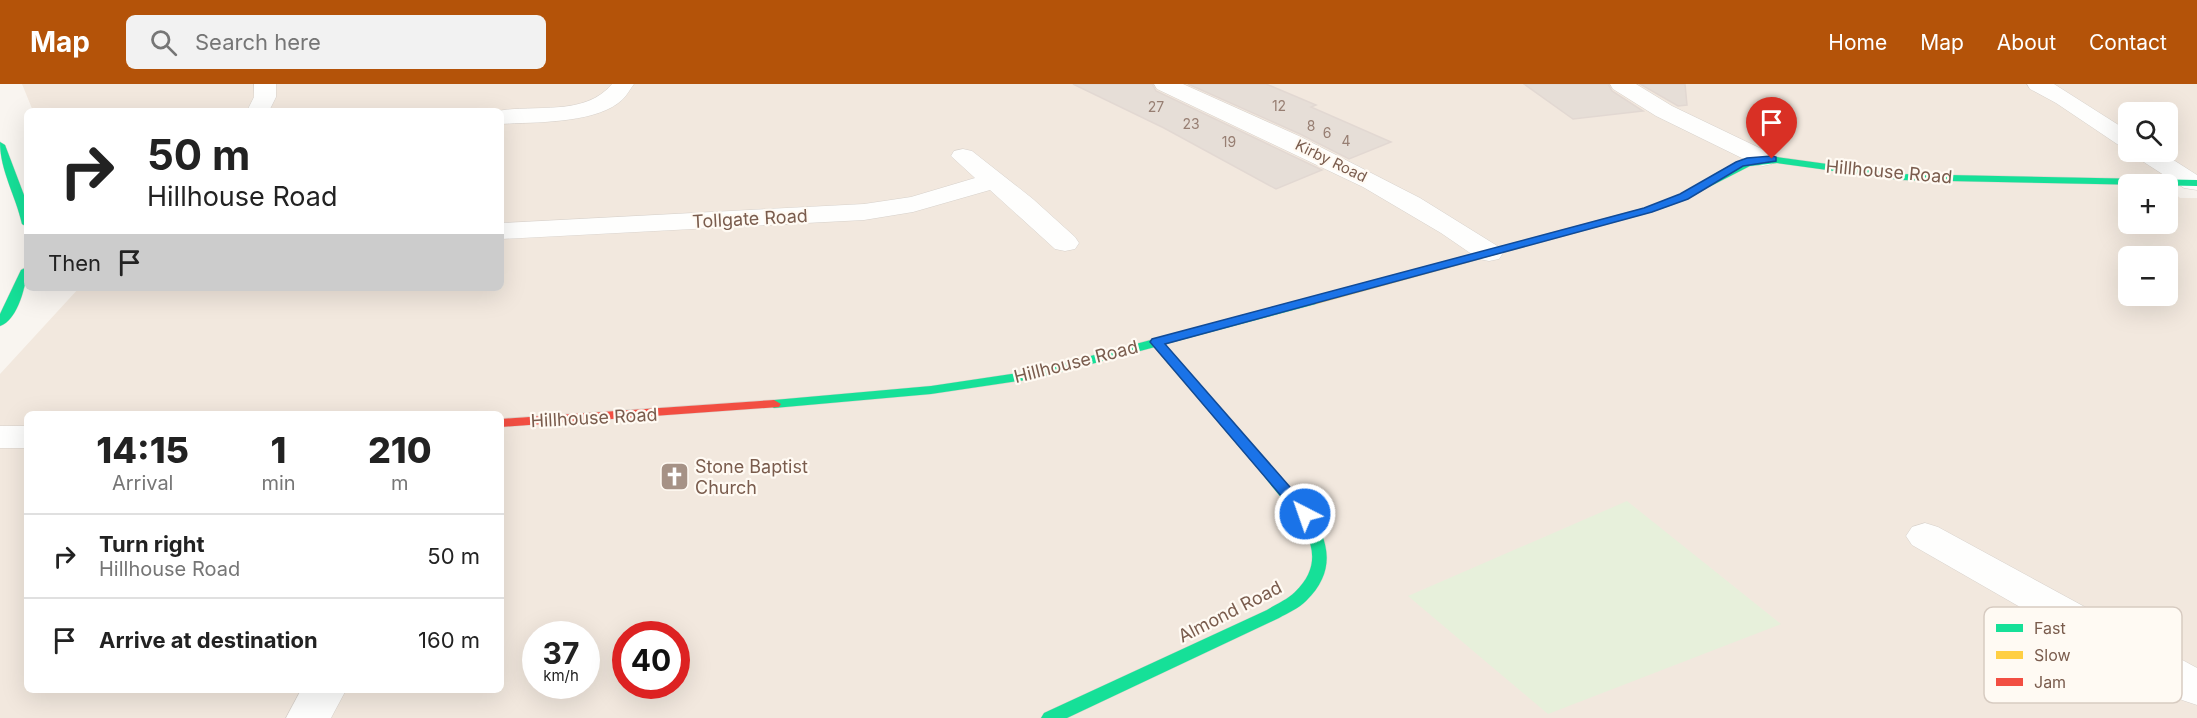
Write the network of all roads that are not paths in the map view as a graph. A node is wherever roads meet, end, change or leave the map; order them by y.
1 (265, 84) edge
2 (623, 84) edge
3 (1165, 84) edge
4 (1621, 84) edge
5 (2038, 84) edge
6 (260, 108) edge
7 (504, 117) edge
8 (2118, 134) edge
9 (0, 145) edge
10 (963, 156) dead end
11 (1763, 159) junction
12 (2161, 162) edge
13 (6, 178) edge
14 (994, 181) junction
15 (2195, 183) edge
16 (24, 209) edge
17 (504, 231) edge
18 (1065, 243) dead end
19 (1489, 252) junction
20 (24, 278) edge
21 (0, 322) edge
22 (1156, 342) junction
23 (504, 423) edge
24 (0, 437) edge
25 (24, 437) edge
26 (1925, 536) dead end
27 (2052, 607) edge
28 (2182, 680) edge
29 (2197, 688) edge
30 (322, 693) edge
31 (308, 718) edge
32 (1050, 718) edge

1 - 6 street
2 - 7 street
3 - 19 street, Kirby Road
4 - 11 street
5 - 8 street
9 - 13 street
10 - 14 street
11 - 15 street, Hillhouse Road
11 - 19 street, Hillhouse Road
12 - 15 street
13 - 16 street
14 - 17 street, Tollgate Road
14 - 18 street
19 - 22 street, Hillhouse Road
20 - 21 street
22 - 23 street, Hillhouse Road
22 - 32 street, Almond Road
24 - 25 street
26 - 27 street
28 - 29 street
30 - 31 street

